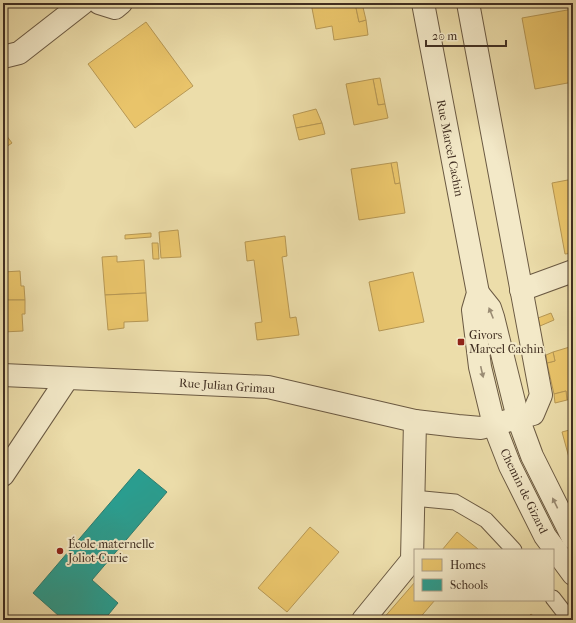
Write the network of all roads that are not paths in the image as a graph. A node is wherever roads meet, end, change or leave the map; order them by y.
1 (83, 3) edge
2 (99, 3) edge
3 (121, 3) edge
4 (423, 3) edge
5 (468, 3) edge
6 (3, 56) edge
7 (573, 271) edge
8 (521, 290) junction
9 (478, 293) junction
10 (3, 375) edge
11 (67, 379) junction
12 (518, 418) junction
13 (415, 421) junction
14 (494, 425) junction
15 (3, 475) edge
16 (413, 498) junction
17 (573, 538) edge
18 (513, 549) edge
19 (573, 574) edge
20 (554, 599) edge
21 (363, 620) edge
22 (570, 620) edge

1 - 6 street
2 - 3 street
4 - 9 street, Rue Marcel Cachin
5 - 8 street
7 - 8 street
8 - 12 street
12 -> 9 street, Rue Marcel Cachin
9 -> 14 street, Rue Marcel Cachin
10 - 11 street, Rue Julian Grimau
11 - 13 street, Rue Julian Grimau
11 - 15 street
12 - 14 street, Rue Julian Grimau
17 -> 12 street, Chemin de Gizard
13 - 14 street, Rue Julian Grimau
13 - 16 street
14 - 19 street, Chemin de Gizard
16 - 18 lane
16 - 21 street
20 - 22 lane

